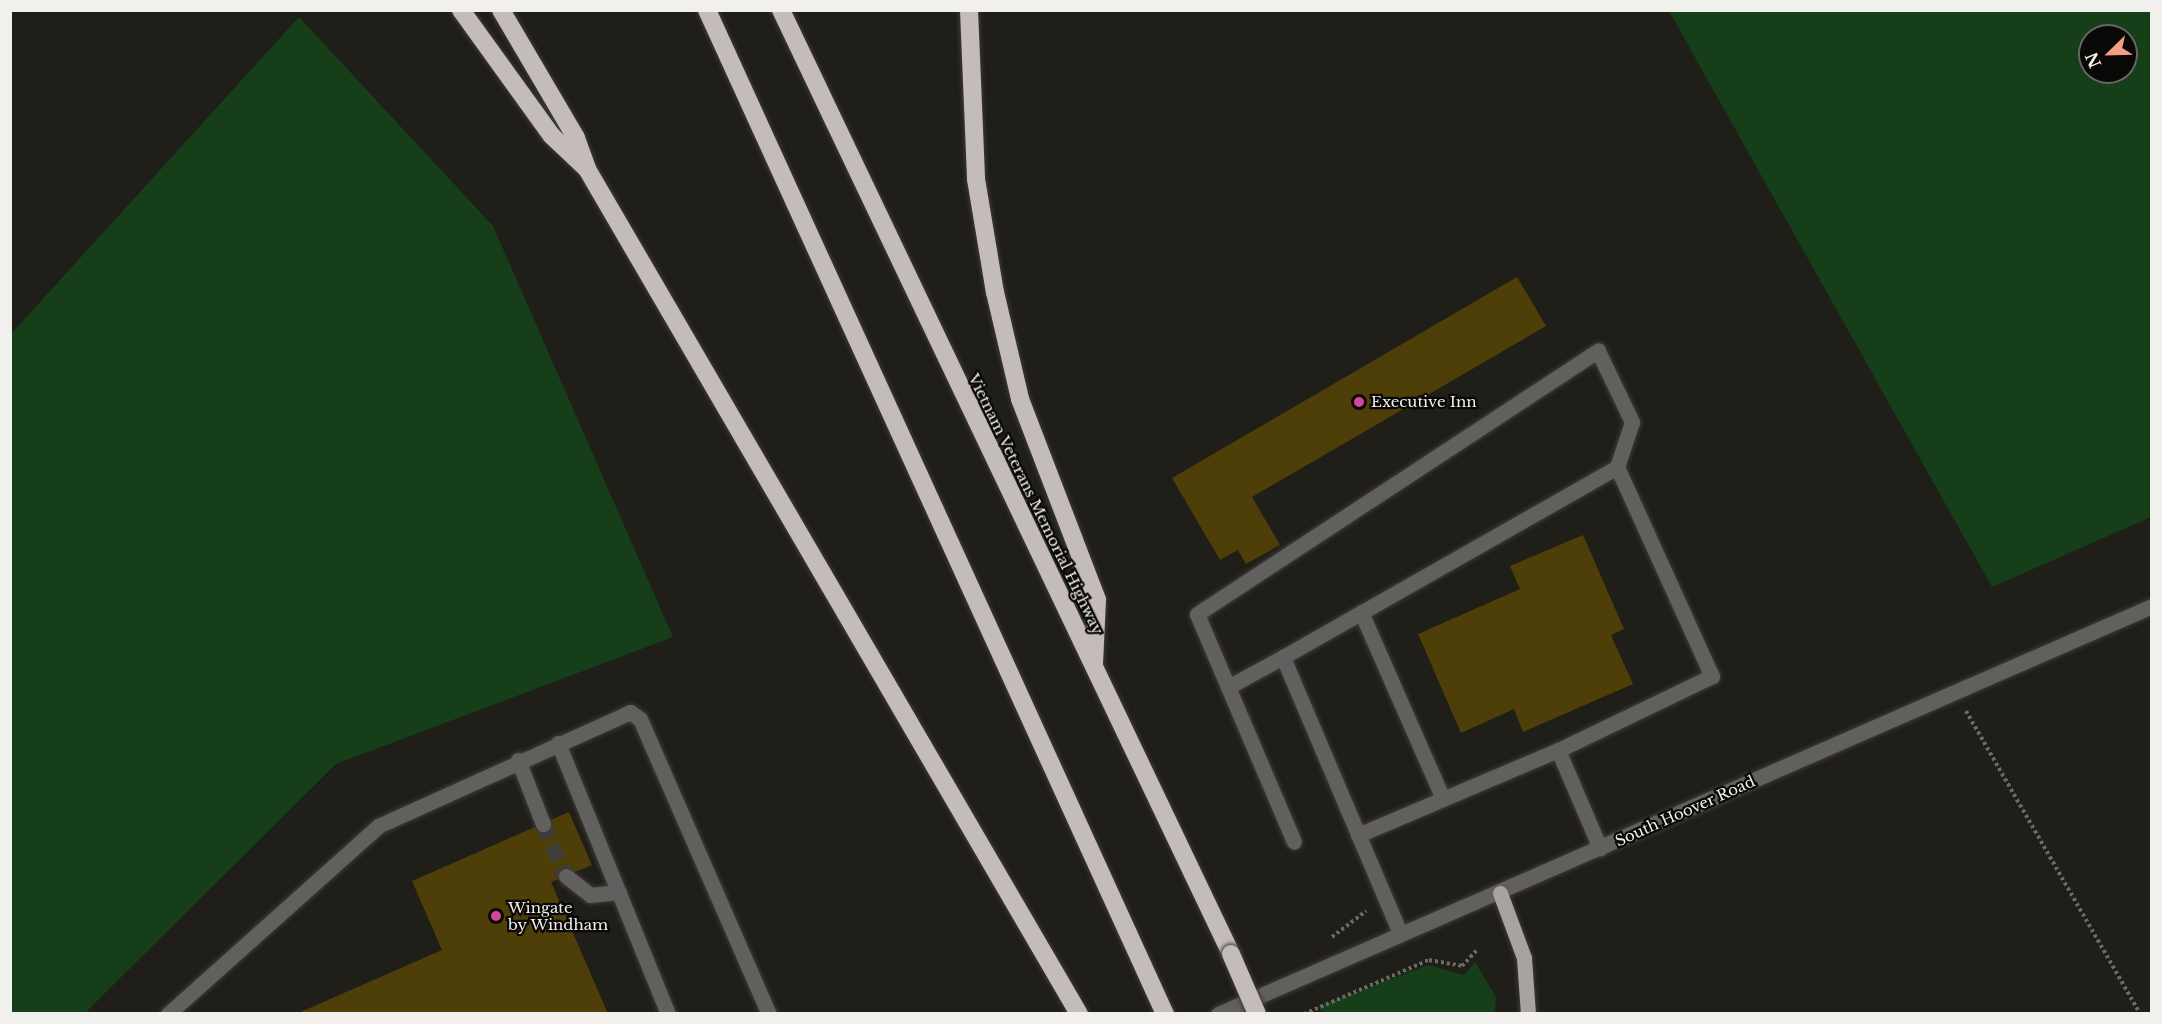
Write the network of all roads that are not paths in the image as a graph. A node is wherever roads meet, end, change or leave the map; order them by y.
1 (461, 10) edge
2 (501, 10) edge
3 (707, 10) edge
4 (781, 10) edge
5 (969, 10) edge
6 (570, 143) junction
7 (1617, 468) junction
8 (2151, 606) edge
9 (1361, 612) junction
10 (1283, 657) junction
11 (1093, 665) junction
12 (1228, 687) junction
13 (558, 743) junction
14 (1558, 750) junction
15 (518, 760) junction
16 (1443, 799) junction
17 (543, 824) tunnel mouth
18 (1358, 835) junction
19 (1294, 842) dead end
20 (1600, 848) junction
21 (566, 876) tunnel mouth
22 (619, 892) junction
23 (1500, 893) junction
24 (1400, 933) junction
25 (168, 1014) edge
26 (668, 1014) edge
27 (769, 1014) edge
28 (1079, 1014) edge
29 (1165, 1014) edge
30 (1218, 1014) edge
31 (1257, 1014) edge
32 (1528, 1014) edge

1 - 6 highway
2 - 6 highway
3 - 29 highway
4 - 11 highway, Vietnam Veterans Memorial Highway
5 - 11 highway
6 - 28 highway
7 - 9 street
7 - 12 street
7 - 14 street
8 - 20 street, South Hoover Road
9 - 10 street
9 - 16 street
10 - 12 street
10 - 18 street
11 - 31 highway, Vietnam Veterans Memorial Highway, bridge
12 - 19 street
13 - 15 street
13 - 22 street
13 - 27 street
14 - 16 street
14 - 20 street
15 - 17 street
15 - 25 street
16 - 18 street
18 - 24 street
20 - 23 street, South Hoover Road
21 - 22 street
22 - 26 street
23 - 24 street, South Hoover Road
23 - 32 main road
24 - 30 street, South Hoover Road

